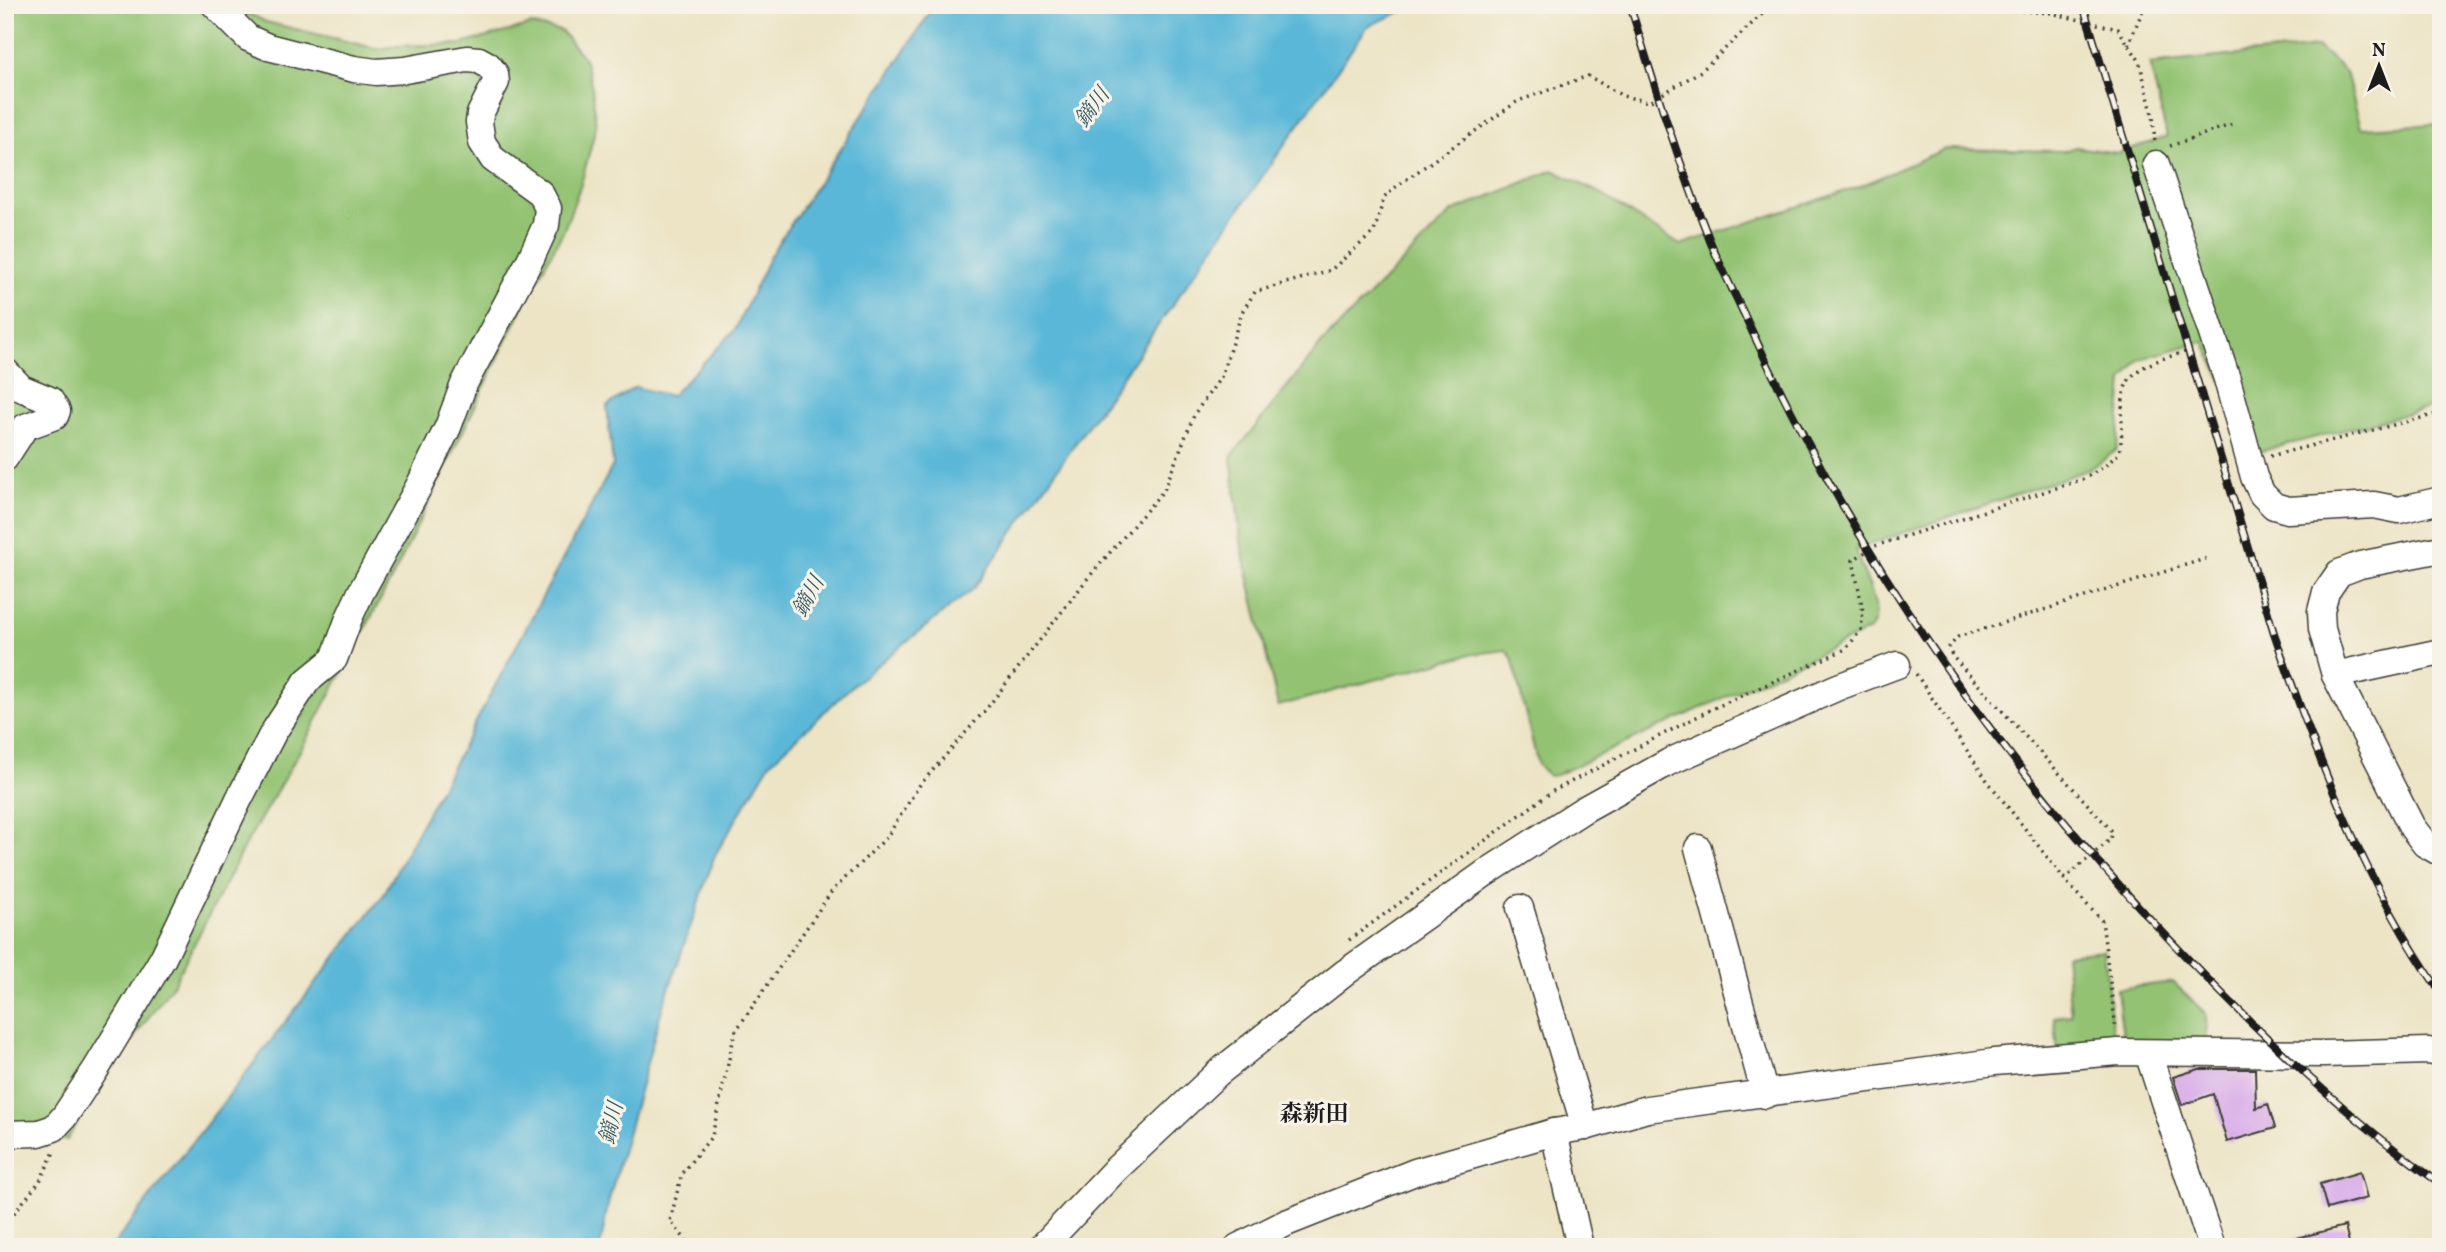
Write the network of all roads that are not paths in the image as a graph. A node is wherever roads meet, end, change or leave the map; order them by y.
1 (215, 5) edge
2 (2156, 164) road end
3 (5, 372) edge
4 (5, 458) edge
5 (2441, 500) edge
6 (2441, 549) edge
7 (2441, 652) edge
8 (1897, 665) road end
9 (2335, 675) junction
10 (1698, 848) dead end
11 (2441, 853) edge
12 (1520, 908) dead end
13 (2148, 1052) junction
14 (2441, 1054) edge
15 (1765, 1095) junction
16 (1585, 1127) junction
17 (1554, 1132) junction
18 (5, 1134) edge
19 (1042, 1247) edge
20 (1238, 1247) edge
21 (1580, 1247) edge
22 (2212, 1247) edge

1 - 18 street
2 - 5 street
3 - 4 street
6 - 9 street
7 - 9 street
8 - 19 street
9 - 11 street
10 - 15 street
12 - 16 street
13 - 14 street
13 - 15 street
13 - 22 street
15 - 16 street
16 - 17 street
17 - 20 street
17 - 21 street

